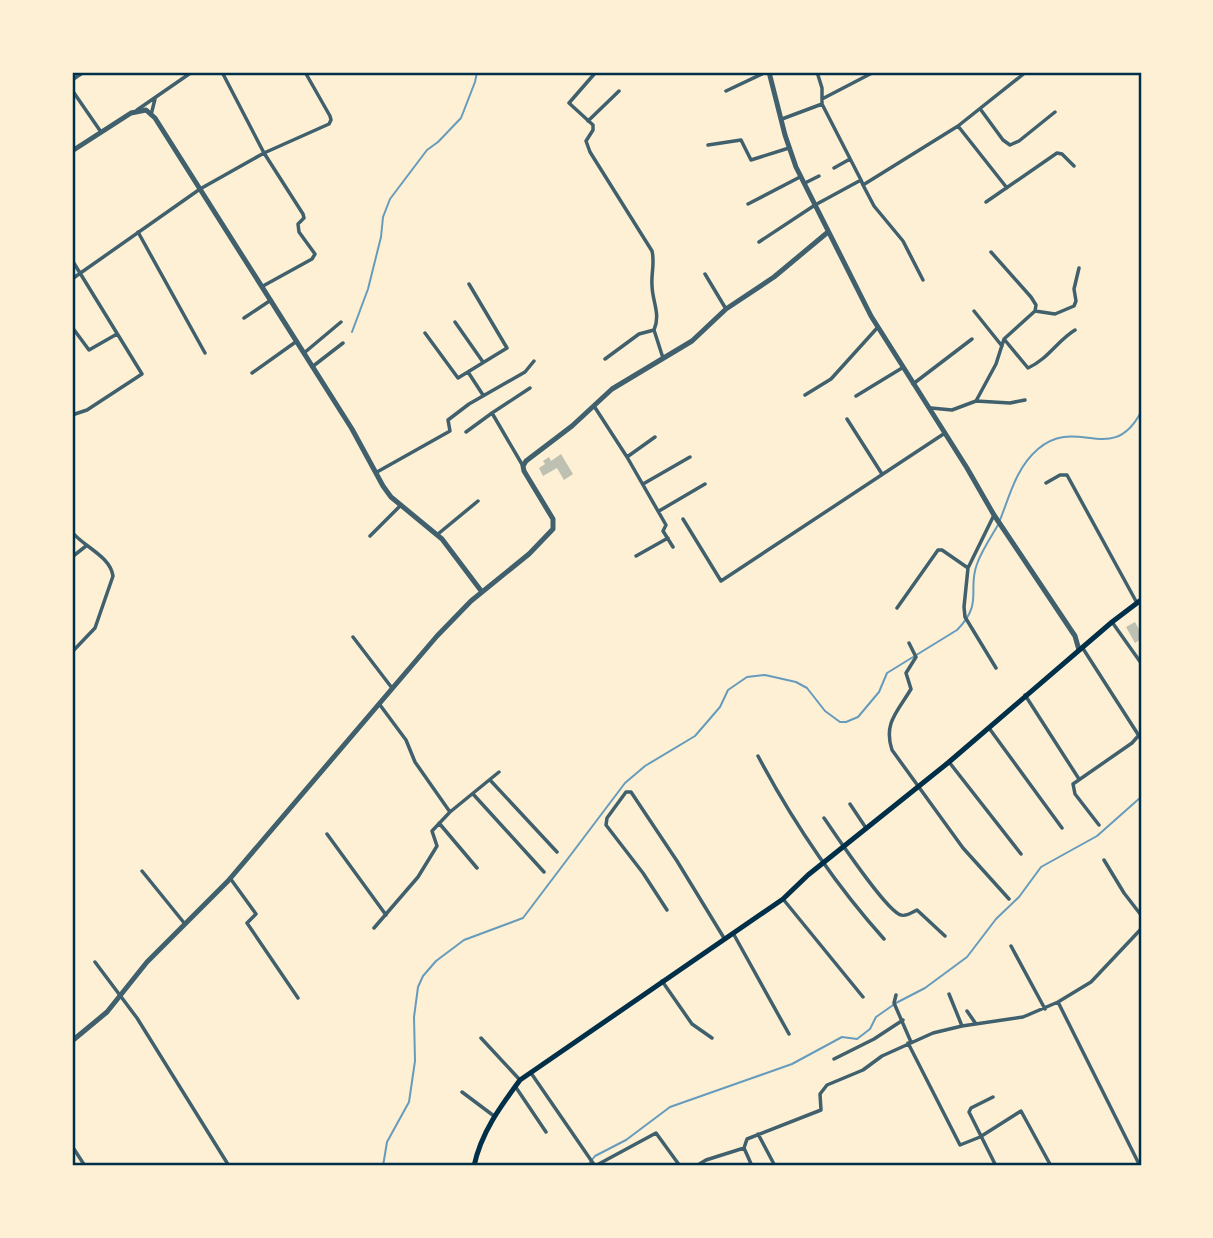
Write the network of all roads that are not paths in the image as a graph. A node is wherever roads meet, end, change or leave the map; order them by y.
1 (84, 72) edge
2 (192, 72) edge
3 (222, 72) edge
4 (305, 72) edge
5 (596, 72) edge
6 (768, 72) edge
7 (817, 72) edge
8 (874, 72) edge
9 (1026, 72) edge
10 (72, 80) edge
11 (72, 90) edge
12 (619, 91) dead end
13 (726, 91) dead end
14 (155, 97) junction
15 (822, 102) junction
16 (137, 110) junction
17 (981, 110) junction
18 (1055, 113) dead end
19 (152, 115) junction
20 (782, 119) junction
21 (588, 121) junction
22 (958, 126) junction
23 (101, 132) junction
24 (708, 145) dead end
25 (789, 148) junction
26 (72, 151) edge
27 (264, 153) junction
28 (850, 159) junction
29 (1074, 166) dead end
30 (834, 168) dead end
31 (819, 176) dead end
32 (861, 180) junction
33 (802, 181) junction
34 (863, 185) junction
35 (1007, 188) junction
36 (200, 189) junction
37 (986, 202) dead end
38 (748, 204) dead end
39 (815, 205) junction
40 (138, 232) junction
41 (828, 232) junction
42 (759, 242) dead end
43 (992, 252) dead end
44 (72, 260) edge
45 (1079, 268) dead end
46 (80, 273) junction
47 (705, 274) dead end
48 (72, 279) edge
49 (923, 280) dead end
50 (469, 284) dead end
51 (262, 286) junction
52 (271, 300) junction
53 (726, 309) junction
54 (1035, 310) junction
55 (974, 311) dead end
56 (244, 318) dead end
57 (455, 322) dead end
58 (341, 323) dead end
59 (72, 327) edge
60 (878, 327) junction
61 (654, 330) junction
62 (1074, 330) dead end
63 (117, 334) junction
64 (425, 334) dead end
65 (972, 339) dead end
66 (1004, 339) junction
67 (297, 341) junction
68 (343, 343) dead end
69 (1002, 346) junction
70 (304, 353) junction
71 (205, 354) dead end
72 (605, 359) dead end
73 (664, 360) junction
74 (534, 361) dead end
75 (483, 362) junction
76 (312, 367) junction
77 (902, 368) junction
78 (468, 372) junction
79 (252, 373) dead end
80 (913, 384) junction
81 (530, 388) dead end
82 (484, 395) junction
83 (805, 395) dead end
84 (856, 396) dead end
85 (1025, 400) dead end
86 (976, 401) junction
87 (594, 406) junction
88 (931, 411) junction
89 (492, 413) junction
90 (72, 415) edge
91 (847, 419) dead end
92 (943, 430) junction
93 (466, 432) dead end
94 (655, 437) dead end
95 (627, 457) junction
96 (690, 457) dead end
97 (523, 466) junction
98 (377, 472) junction
99 (882, 474) junction
100 (1046, 483) dead end
101 (643, 484) junction
102 (705, 484) dead end
103 (478, 501) dead end
104 (401, 505) junction
105 (659, 511) junction
106 (993, 515) junction
107 (683, 519) dead end
108 (72, 532) edge
109 (438, 534) junction
110 (370, 536) dead end
111 (668, 538) junction
112 (86, 547) junction
113 (673, 547) dead end
114 (636, 556) dead end
115 (72, 557) edge
116 (968, 568) junction
117 (482, 592) junction
118 (1139, 602) edge
119 (897, 608) dead end
120 (1112, 622) junction
121 (353, 637) dead end
122 (909, 643) dead end
123 (1082, 647) junction
124 (72, 652) edge
125 (1141, 663) edge
126 (996, 668) dead end
127 (392, 688) junction
128 (1025, 695) junction
129 (380, 705) junction
130 (989, 727) junction
131 (1140, 737) edge
132 (758, 756) dead end
133 (948, 762) junction
134 (499, 772) dead end
135 (1079, 779) junction
136 (491, 780) junction
137 (917, 786) junction
138 (473, 794) junction
139 (850, 804) dead end
140 (450, 812) junction
141 (824, 818) dead end
142 (439, 823) junction
143 (1099, 825) dead end
144 (1062, 828) dead end
145 (867, 830) junction
146 (327, 834) dead end
147 (845, 846) junction
148 (557, 852) dead end
149 (1021, 854) dead end
150 (1104, 860) dead end
151 (822, 864) junction
152 (477, 868) dead end
153 (142, 871) dead end
154 (544, 872) dead end
155 (230, 878) junction
156 (783, 899) junction
157 (1009, 900) dead end
158 (667, 911) dead end
159 (386, 915) junction
160 (1141, 915) edge
161 (185, 924) junction
162 (374, 928) dead end
163 (1141, 930) edge
164 (733, 933) junction
165 (945, 936) dead end
166 (724, 938) junction
167 (884, 939) dead end
168 (1010, 946) dead end
169 (95, 961) dead end
170 (662, 981) junction
171 (949, 994) dead end
172 (896, 995) dead end
173 (121, 996) junction
174 (863, 997) dead end
175 (298, 998) dead end
176 (1058, 1002) junction
177 (1045, 1009) junction
178 (967, 1011) dead end
179 (903, 1020) junction
180 (976, 1024) junction
181 (962, 1026) junction
182 (789, 1034) dead end
183 (481, 1038) dead end
184 (712, 1038) dead end
185 (72, 1041) edge
186 (910, 1043) junction
187 (834, 1059) dead end
188 (530, 1071) junction
189 (520, 1080) junction
190 (515, 1087) junction
191 (462, 1092) dead end
192 (993, 1097) dead end
193 (494, 1116) junction
194 (546, 1132) dead end
195 (758, 1135) junction
196 (981, 1137) junction
197 (72, 1146) edge
198 (744, 1148) junction
199 (86, 1166) edge
200 (229, 1166) edge
201 (474, 1166) edge
202 (595, 1166) edge
203 (680, 1166) edge
204 (696, 1166) edge
205 (752, 1166) edge
206 (775, 1166) edge
207 (996, 1166) edge
208 (1051, 1166) edge
209 (1140, 1166) edge

1 - 10 street
2 - 14 street
3 - 27 street
4 - 27 street
5 - 21 street
6 - 13 street
6 - 20 street
7 - 15 street
8 - 15 street
9 - 17 street
11 - 23 street
12 - 21 street
14 - 16 street
14 - 19 street
15 - 20 street
15 - 28 street
16 - 19 street
16 - 23 street
17 - 18 street
17 - 22 street
19 - 36 street
20 - 25 street
21 - 61 street
22 - 34 street
22 - 35 street
23 - 26 street
24 - 25 street
25 - 33 street
27 - 36 street
27 - 51 street
28 - 30 street
28 - 32 street
29 - 35 street
31 - 33 street
32 - 34 street
32 - 39 street
33 - 38 street
33 - 39 street
34 - 49 street
35 - 37 street
36 - 40 street
36 - 51 street
39 - 41 street
39 - 42 street
40 - 46 street
40 - 71 street
41 - 53 street
41 - 60 street
43 - 54 street
44 - 46 street
45 - 54 street
46 - 48 street
46 - 63 street
47 - 53 street
50 - 75 street
51 - 52 street
52 - 56 street
52 - 67 street
53 - 73 street
54 - 66 street
55 - 69 street
57 - 75 street
58 - 70 street
59 - 63 street
60 - 77 street
60 - 83 street
61 - 72 street
61 - 73 street
62 - 66 street
63 - 90 street
64 - 78 street
65 - 80 street
66 - 69 street
67 - 70 street
67 - 79 street
68 - 76 street
69 - 86 street
70 - 76 street
73 - 87 street
74 - 82 street
75 - 78 street
76 - 98 street
77 - 80 street
77 - 84 street
78 - 82 street
80 - 88 street
81 - 89 street
82 - 98 street
85 - 86 street
86 - 88 street
87 - 95 street
87 - 97 street
88 - 92 street
89 - 93 street
89 - 97 street
91 - 99 street
92 - 99 street
92 - 106 street
94 - 95 street
95 - 101 street
96 - 101 street
97 - 117 street
98 - 104 street
99 - 107 street
100 - 118 street
101 - 105 street
102 - 105 street
103 - 109 street
104 - 109 street
104 - 110 street
105 - 111 street
106 - 116 street
106 - 123 street
108 - 112 street
109 - 117 street
111 - 113 street
111 - 114 street
112 - 115 street
112 - 124 street
116 - 119 street
116 - 126 street
117 - 127 street
118 - 120 main road
120 - 123 main road
120 - 125 street
121 - 127 street
122 - 137 street
123 - 128 main road
123 - 131 street
127 - 129 street
128 - 130 main road
128 - 135 street
129 - 140 street
129 - 155 street
130 - 133 main road
130 - 144 street
131 - 135 street
132 - 151 street
133 - 137 main road
133 - 149 street
134 - 136 street
135 - 143 street
136 - 138 street
136 - 148 street
137 - 145 main road
137 - 157 street
138 - 140 street
138 - 154 street
139 - 145 street
140 - 142 street
141 - 147 street
142 - 152 street
142 - 159 street
145 - 147 main road
146 - 159 street
147 - 151 main road
147 - 165 street
150 - 160 street
151 - 156 main road
151 - 167 street
153 - 161 street
155 - 161 street
155 - 175 street
156 - 164 main road
156 - 174 street
158 - 166 street
159 - 162 street
161 - 173 street
163 - 176 street
164 - 166 main road
164 - 182 street
166 - 170 main road
168 - 177 street
169 - 173 street
170 - 184 street
170 - 188 main road
171 - 181 street
172 - 179 street
173 - 185 street
173 - 200 street
176 - 177 street
176 - 209 street
177 - 180 street
178 - 180 street
179 - 186 street
179 - 187 street
180 - 181 street
181 - 186 street
183 - 189 street
186 - 195 street
186 - 196 street
188 - 189 main road
188 - 202 street
189 - 190 main road
190 - 193 main road
190 - 194 street
191 - 193 street
192 - 196 street
193 - 201 main road
195 - 198 street
195 - 206 street
196 - 207 street
196 - 208 street
197 - 199 street
198 - 204 street
198 - 205 street
202 - 203 street

